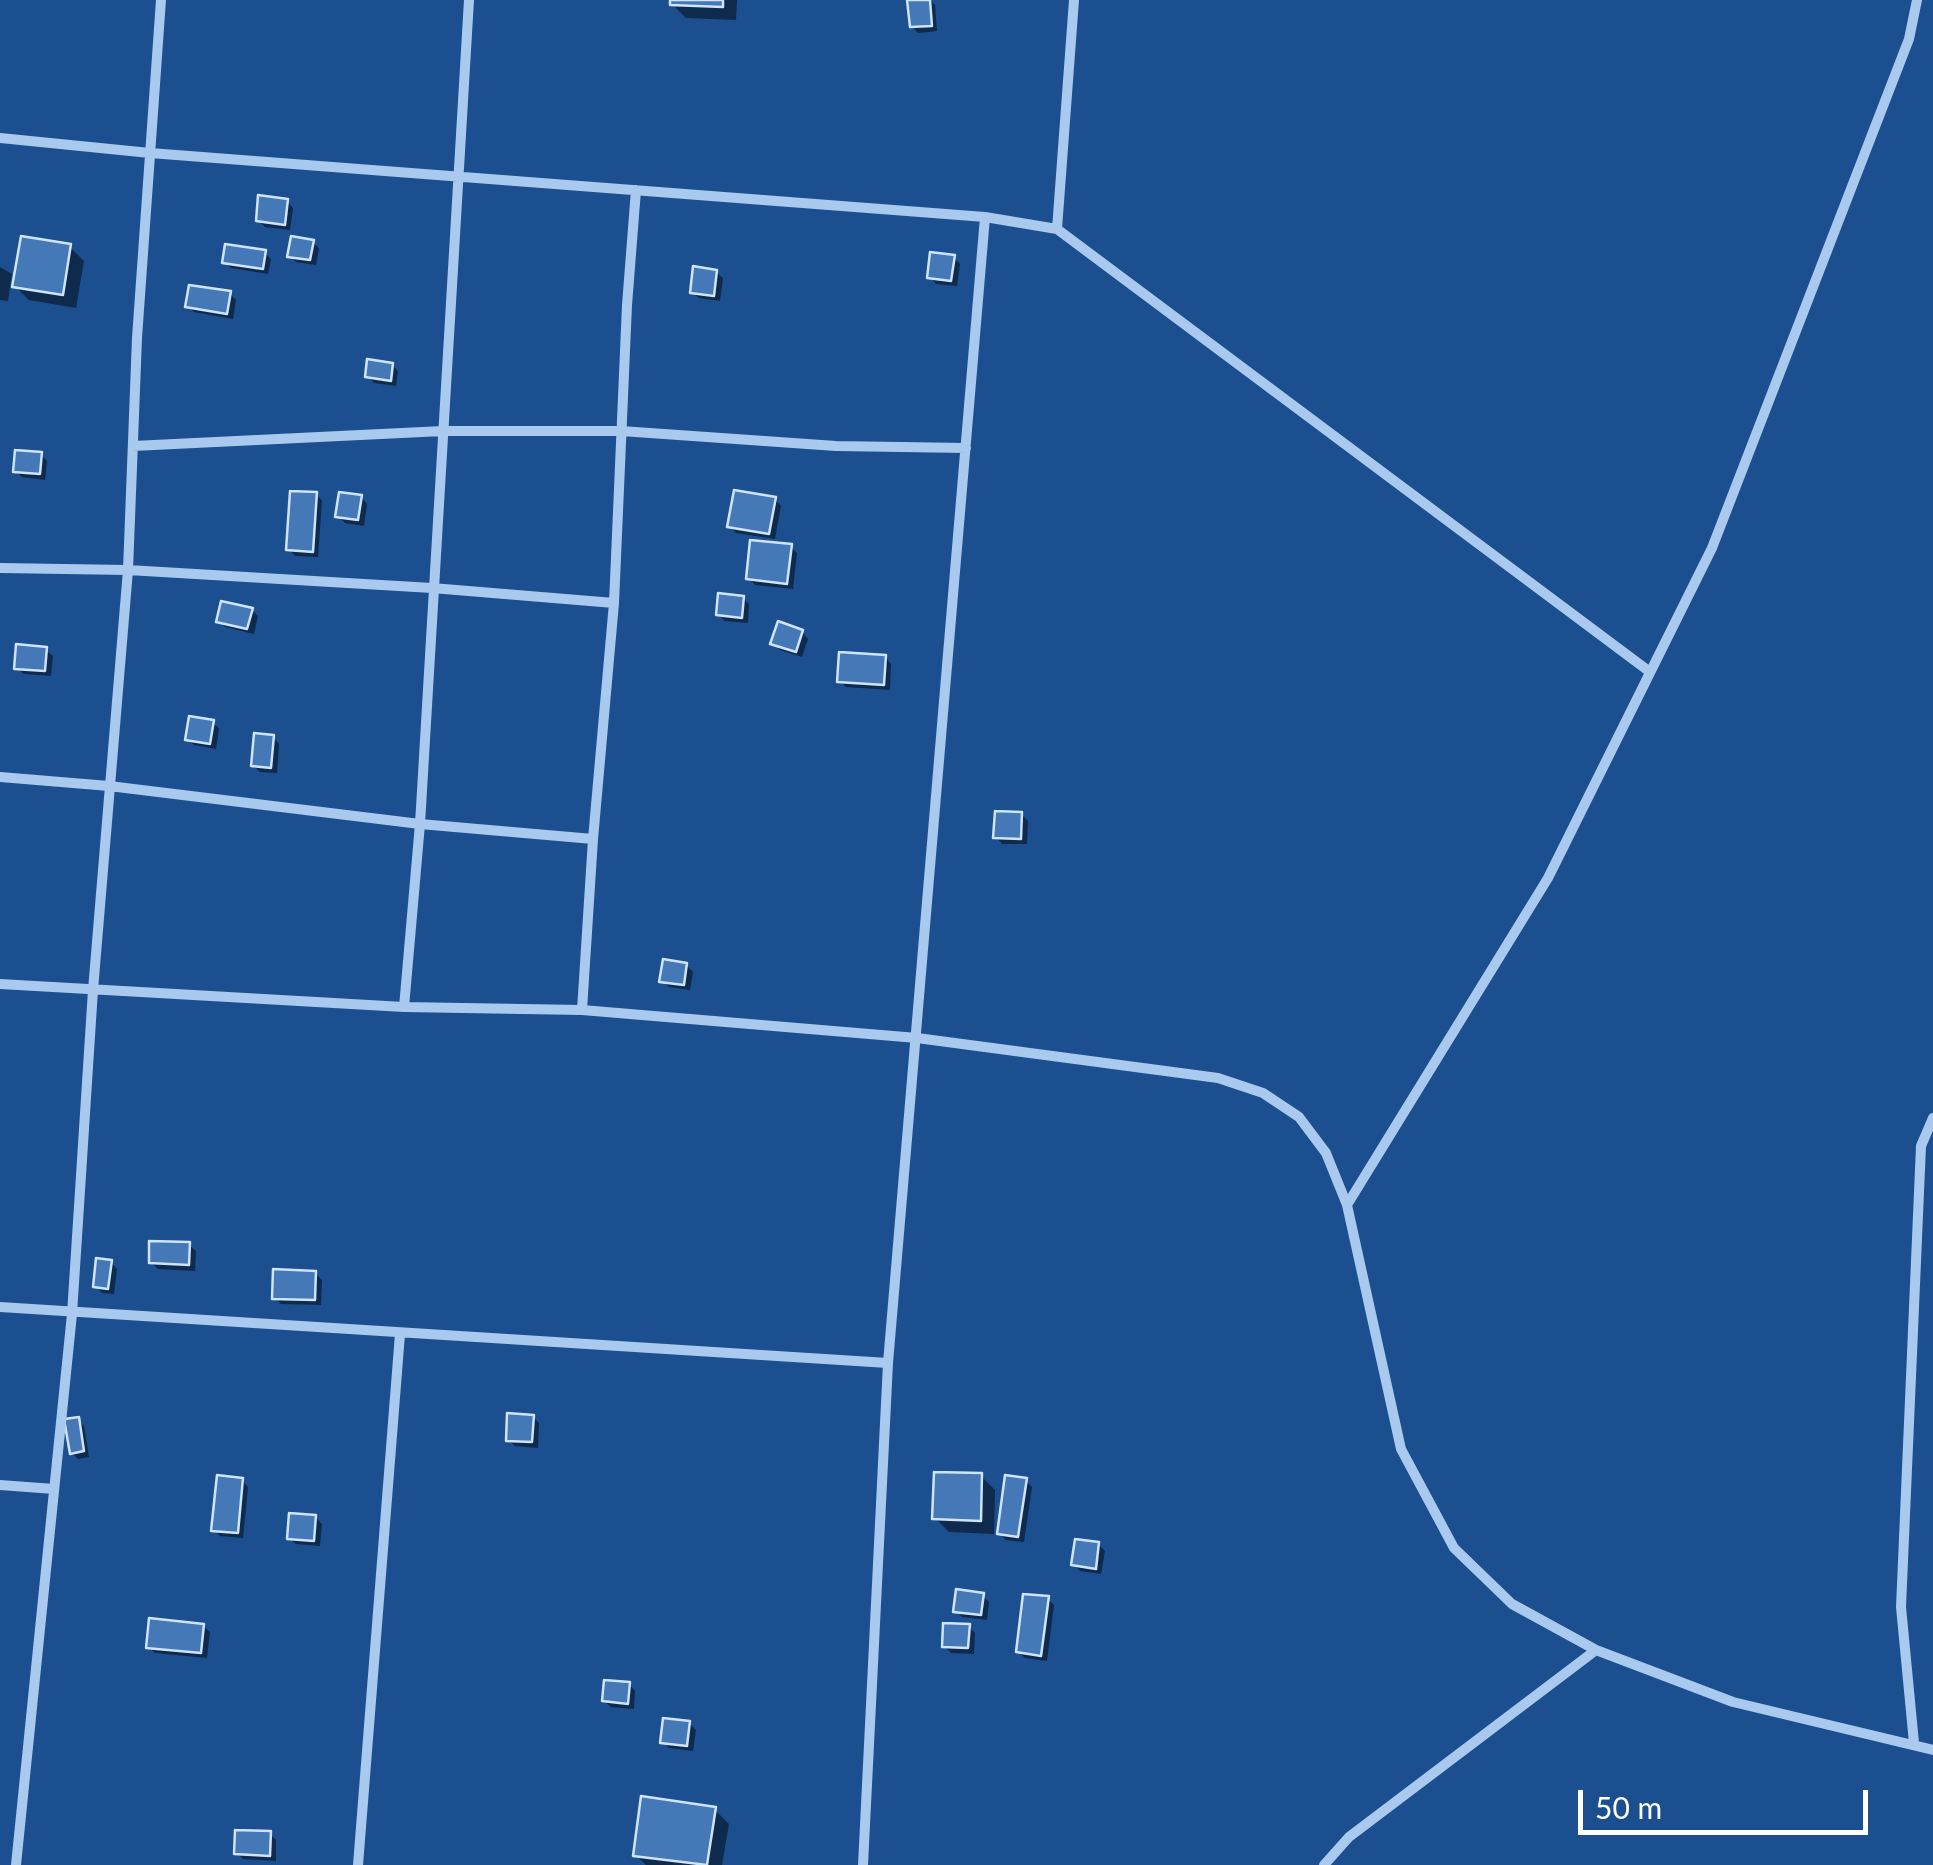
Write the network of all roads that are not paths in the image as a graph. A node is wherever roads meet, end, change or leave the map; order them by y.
1 (161, 0) edge
2 (468, 0) edge
3 (1074, 0) edge
4 (1917, 0) edge
5 (0, 138) edge
6 (150, 153) junction
7 (456, 176) junction
8 (636, 190) junction
9 (985, 217) junction
10 (1057, 228) junction
11 (443, 431) junction
12 (621, 431) junction
13 (133, 446) junction
14 (966, 448) junction
15 (0, 568) edge
16 (128, 570) junction
17 (432, 588) junction
18 (614, 603) junction
19 (1650, 672) junction
20 (0, 778) edge
21 (109, 786) junction
22 (420, 824) junction
23 (593, 839) junction
24 (0, 984) edge
25 (92, 990) junction
26 (404, 1006) junction
27 (582, 1010) junction
28 (917, 1038) junction
29 (1933, 1118) edge
30 (1347, 1205) junction
31 (0, 1308) edge
32 (72, 1314) junction
33 (400, 1334) junction
34 (888, 1363) junction
35 (0, 1486) edge
36 (54, 1489) junction
37 (1596, 1650) junction
38 (1914, 1743) junction
39 (1933, 1750) edge
40 (16, 1865) edge
41 (358, 1865) edge
42 (863, 1865) edge
43 (1324, 1865) edge

1 - 6 street
2 - 7 street
3 - 10 street
4 - 19 street
5 - 6 street
6 - 7 street
6 - 13 street
7 - 8 street
7 - 11 street
8 - 9 street
8 - 12 street
9 - 10 street
9 - 14 street
10 - 19 street
11 - 12 street
11 - 13 street
11 - 17 street
12 - 14 street
12 - 18 street
13 - 16 street
14 - 28 street
15 - 16 street
16 - 17 street
16 - 21 street
17 - 18 street
17 - 22 street
18 - 23 street
19 - 30 street
20 - 21 street
21 - 22 street
21 - 25 street
22 - 23 street
22 - 26 street
23 - 27 street
24 - 25 street
25 - 26 street
25 - 32 street
26 - 27 street
27 - 28 street
28 - 30 street
28 - 34 street
29 - 38 street
30 - 37 street
31 - 32 street
32 - 33 street
32 - 36 street
33 - 34 street
33 - 41 street
34 - 42 street
35 - 36 street
36 - 40 street
37 - 38 street
37 - 43 street
38 - 39 street

